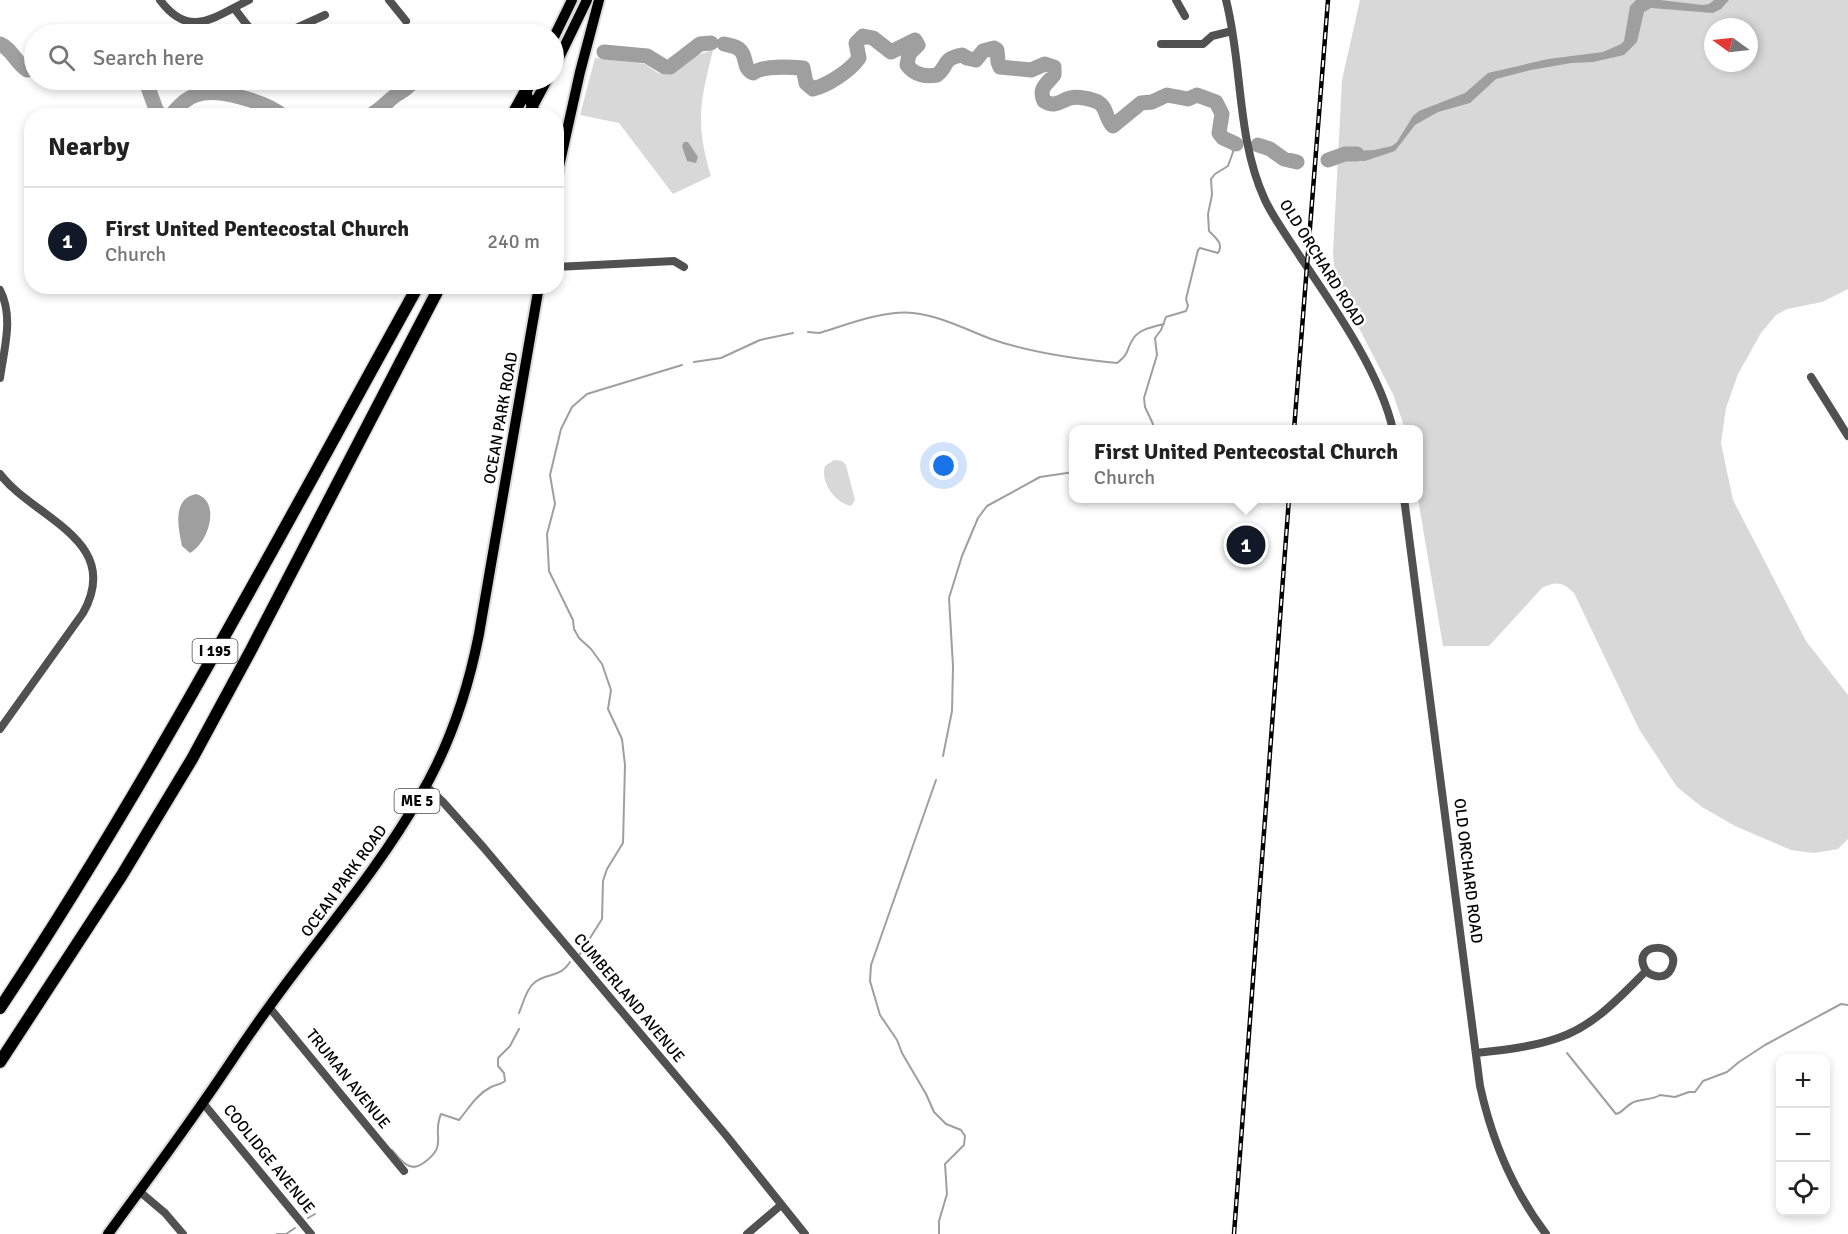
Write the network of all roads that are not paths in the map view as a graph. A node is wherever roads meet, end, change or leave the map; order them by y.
1 (249, 0) edge
2 (389, 0) edge
3 (572, 0) edge
4 (587, 0) edge
5 (599, 0) edge
6 (1176, 0) edge
7 (1226, 0) edge
8 (160, 1) edge
9 (234, 8) junction
10 (325, 15) dead end
11 (1185, 16) dead end
12 (406, 21) dead end
13 (246, 24) edge
14 (305, 24) edge
15 (560, 24) edge
16 (1232, 31) junction
17 (1161, 44) dead end
18 (564, 47) edge
19 (526, 90) edge
20 (528, 90) edge
21 (543, 90) edge
22 (516, 108) edge
23 (531, 108) edge
24 (535, 108) edge
25 (568, 125) junction
26 (564, 127) edge
27 (564, 143) edge
28 (564, 267) edge
29 (684, 267) dead end
30 (0, 290) edge
31 (414, 294) edge
32 (436, 294) edge
33 (537, 294) edge
34 (1811, 377) dead end
35 (0, 378) edge
36 (1392, 425) edge
37 (1848, 436) edge
38 (0, 474) edge
39 (1405, 503) edge
40 (0, 729) edge
41 (426, 786) junction
42 (1646, 972) dead end
43 (269, 1007) junction
44 (0, 1008) edge
45 (1476, 1053) junction
46 (0, 1062) edge
47 (204, 1103) junction
48 (404, 1171) dead end
49 (139, 1191) junction
50 (781, 1205) junction
51 (108, 1234) edge
52 (183, 1234) edge
53 (311, 1234) edge
54 (747, 1234) edge
55 (805, 1234) edge
56 (1546, 1234) edge

1 - 9 street
2 - 12 street
3 - 15 main road
4 - 18 main road
5 - 25 main road
6 - 11 street
7 - 16 street, OLD ORCHARD ROAD
8 - 9 street
9 - 13 street
10 - 14 street
16 - 17 street
16 - 36 street, OLD ORCHARD ROAD
19 - 22 highway
20 - 23 main road
21 - 24 main road
25 - 26 main road
25 - 27 main road
28 - 29 street
30 - 35 street
31 - 44 highway, I 195
32 - 46 highway, I 195
33 - 41 main road, OCEAN PARK ROAD / ME 5
34 - 37 street
38 - 40 street
39 - 45 street, OLD ORCHARD ROAD
41 - 43 main road, OCEAN PARK ROAD / ME 5
41 - 50 street, CUMBERLAND AVENUE
42 - 45 street
43 - 47 main road, OCEAN PARK ROAD / ME 5
43 - 48 street, TRUMAN AVENUE
45 - 56 street, OLD ORCHARD ROAD
47 - 49 main road, OCEAN PARK ROAD / ME 5
47 - 53 street, COOLIDGE AVENUE
49 - 51 main road, OCEAN PARK ROAD / ME 5
49 - 52 street
50 - 54 street
50 - 55 street, CUMBERLAND AVENUE

